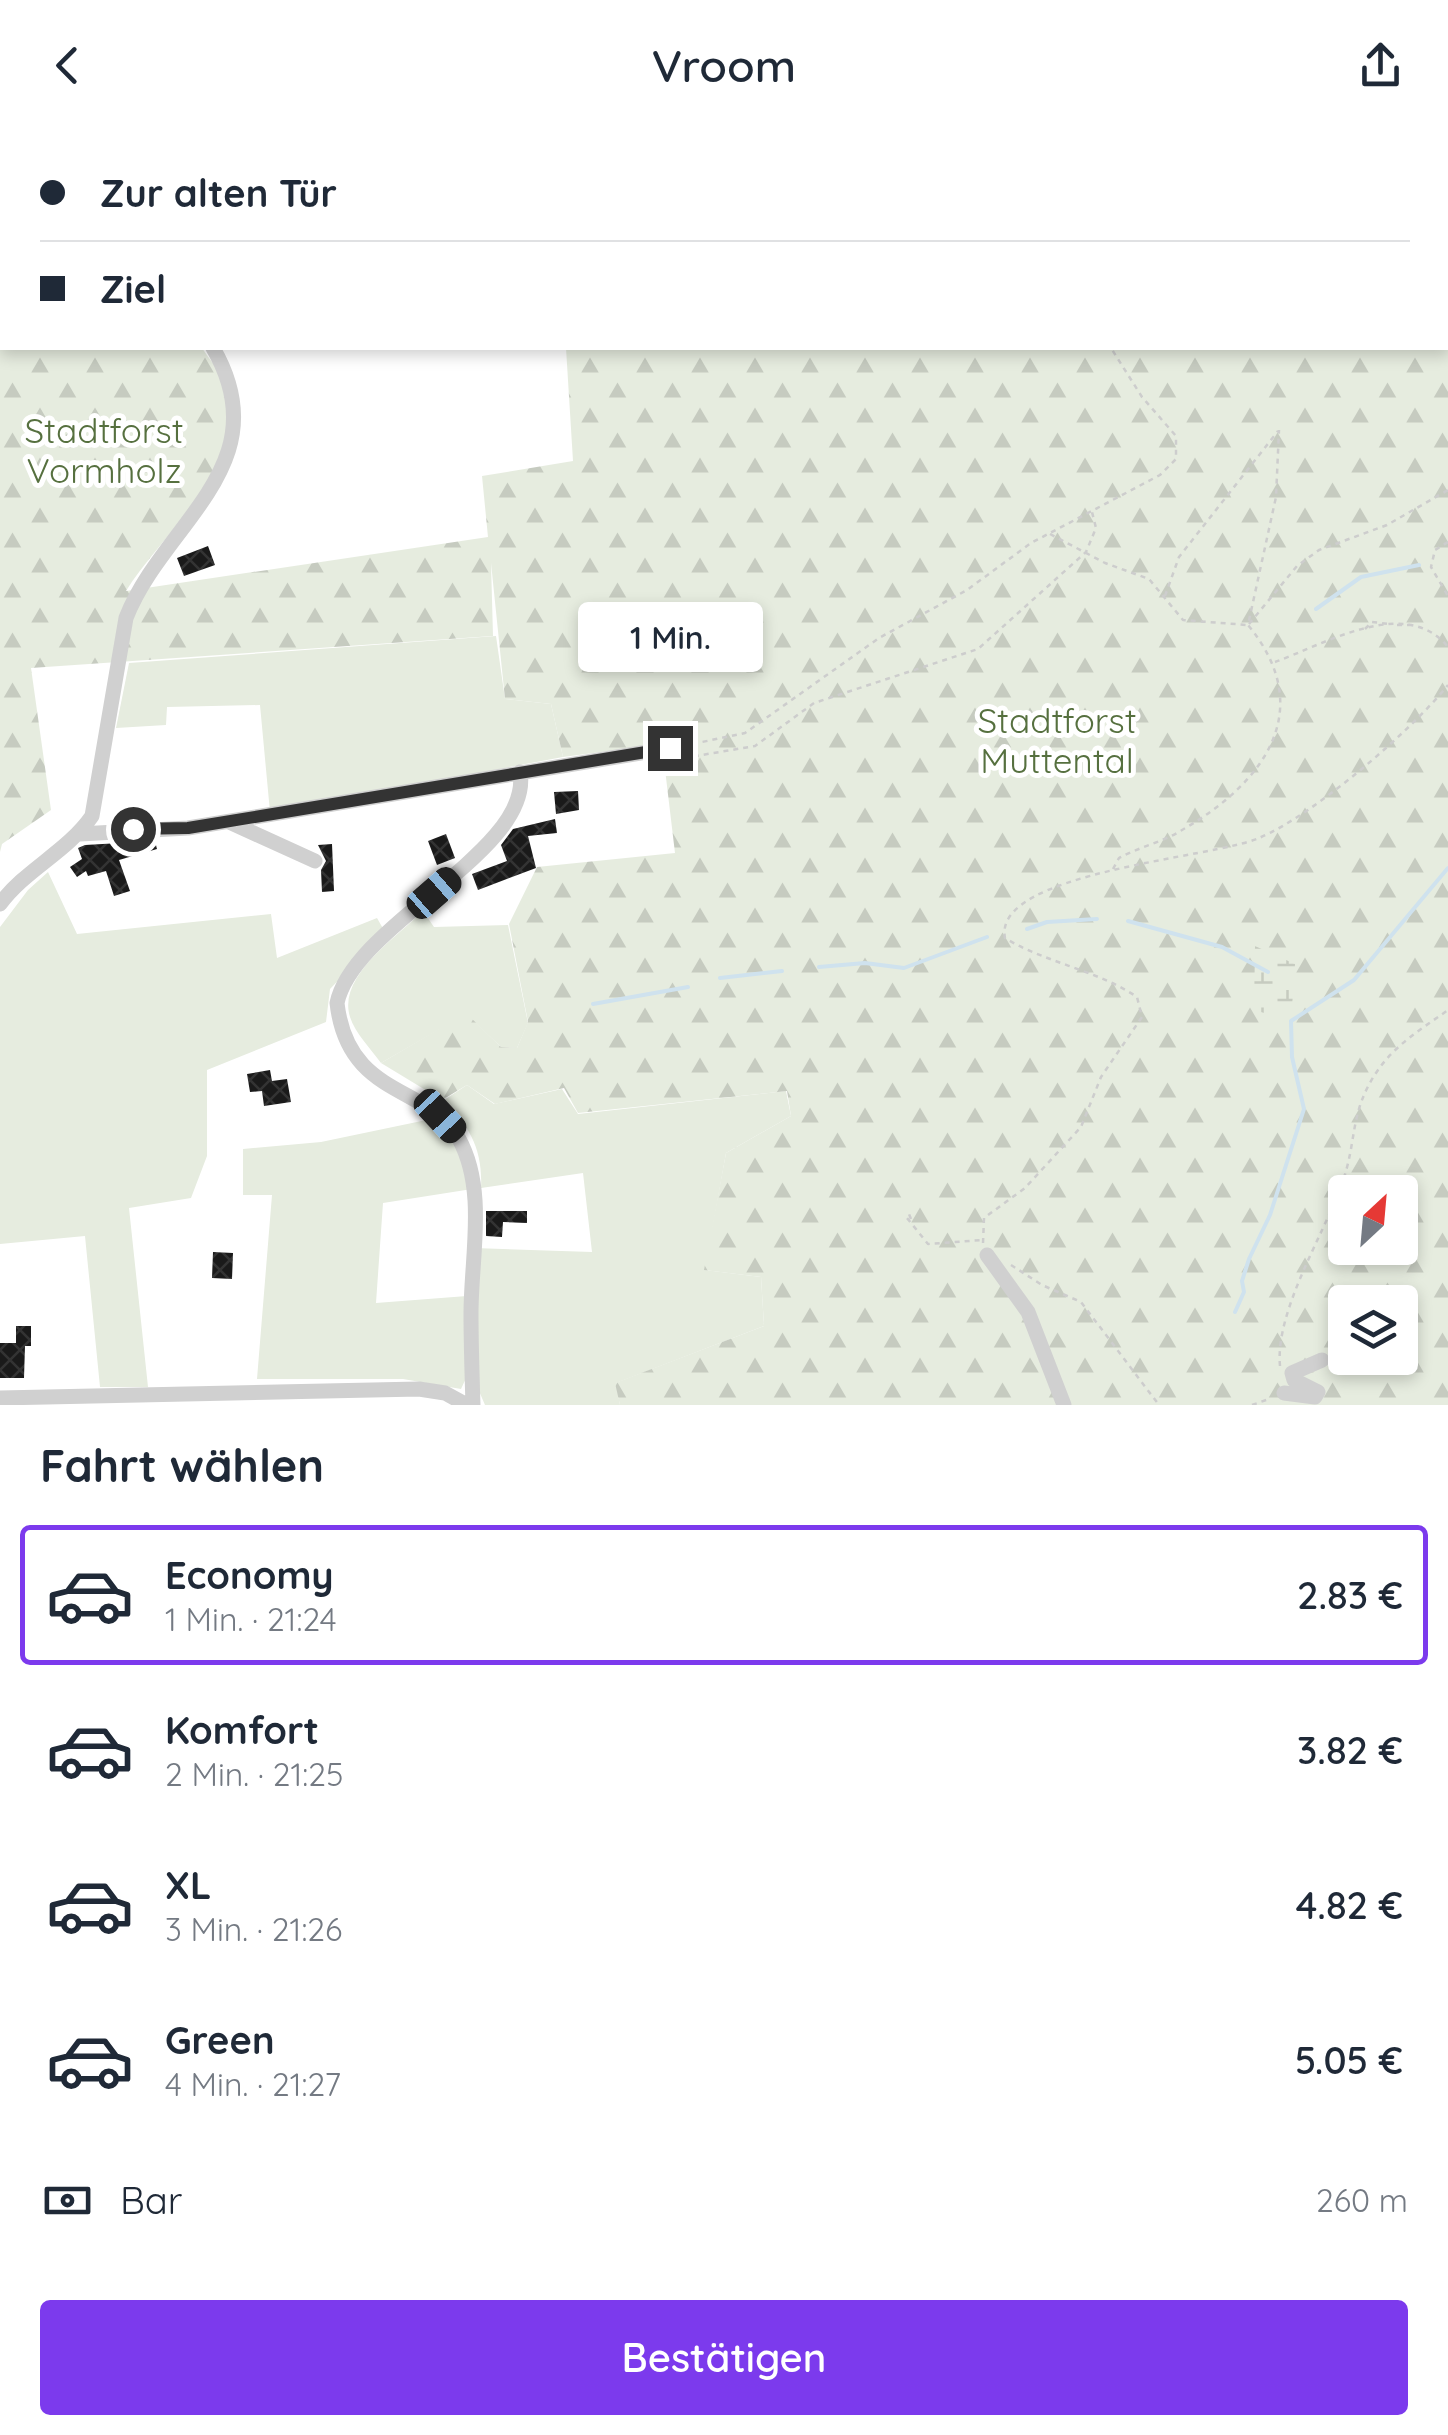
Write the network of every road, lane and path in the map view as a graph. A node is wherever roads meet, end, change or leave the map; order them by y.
1 (215, 350) edge
2 (1113, 350) edge
3 (1448, 490) edge
4 (1092, 510) junction
5 (1050, 534) junction
6 (1448, 542) edge
7 (1086, 552) junction
8 (1448, 596) edge
9 (1164, 598) junction
10 (1248, 625) junction
11 (1448, 648) edge
12 (1273, 663) junction
13 (1448, 684) edge
14 (670, 748) junction
15 (520, 772) junction
16 (229, 822) junction
17 (80, 834) junction
18 (315, 861) dead end
19 (1112, 870) junction
20 (0, 904) edge
21 (1448, 1010) edge
22 (910, 1220) dead end
23 (985, 1248) junction
24 (1322, 1360) dead end
25 (1284, 1393) junction
26 (0, 1398) edge
27 (470, 1405) edge
28 (1064, 1405) edge
29 (1159, 1405) edge
30 (1252, 1405) edge

1 - 17 street
2 - 4 path
3 - 10 path
4 - 5 path
4 - 7 path
5 - 7 path
5 - 14 path
6 - 8 path
7 - 9 path
7 - 14 path
9 - 10 path
9 - 10 path
10 - 12 path
11 - 12 path
12 - 19 path
13 - 19 path
14 - 15 street
15 - 16 street
15 - 27 street
16 - 17 street
16 - 18 street
17 - 20 street
19 - 23 path
21 - 25 path
22 - 23 path
23 - 28 street
23 - 29 path
24 - 25 street
25 - 30 path
26 - 27 street

